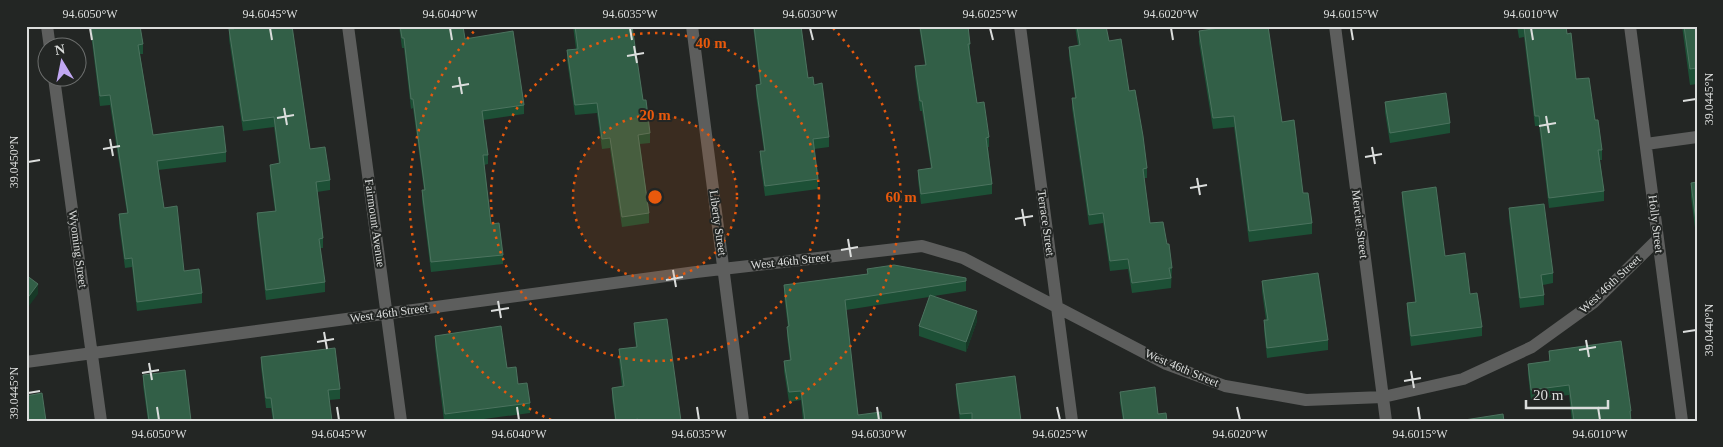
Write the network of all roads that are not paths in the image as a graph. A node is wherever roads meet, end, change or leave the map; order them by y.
1 (348, 26) edge
2 (692, 26) edge
3 (1020, 26) edge
4 (1335, 26) edge
5 (1630, 26) edge
6 (55, 88) edge
7 (1697, 137) edge
8 (1646, 144) junction
9 (1658, 238) junction
10 (724, 268) junction
11 (1057, 306) junction
12 (388, 313) junction
13 (92, 353) junction
14 (26, 362) edge
15 (1383, 397) junction
16 (101, 421) edge
17 (401, 421) edge
18 (743, 421) edge
19 (1072, 421) edge
20 (1386, 421) edge
21 (1682, 421) edge

1 - 12 street, Fairmount Avenue
2 - 10 street, Liberty Street
3 - 11 street, Terrace Street
4 - 15 street, Mercier Street
5 - 8 street, Holly Street
6 - 13 street, Wyoming Street
7 - 8 street
8 - 9 street, Holly Street
9 - 15 street, West 46th Street
9 - 21 street, Holly Street
10 - 11 street, West 46th Street
10 - 12 street, West 46th Street
10 - 18 street, Liberty Street
11 - 15 street, West 46th Street
11 - 19 street, Terrace Street
12 - 13 street, West 46th Street
12 - 17 street, Fairmount Avenue
13 - 14 street, West 46th Street
13 - 16 street, Wyoming Street
15 - 20 street, Mercier Street

